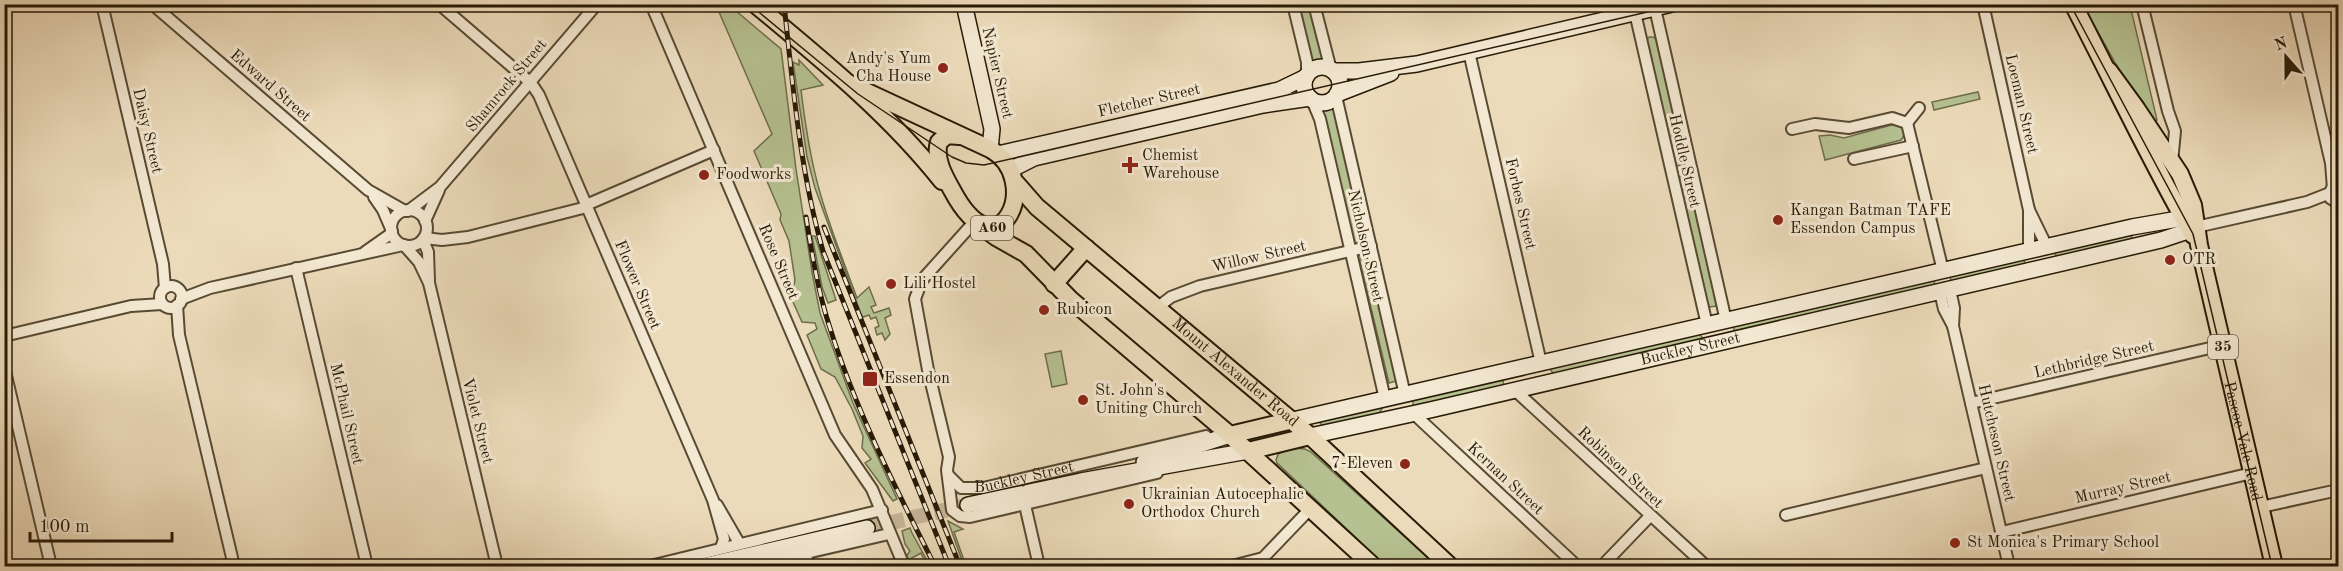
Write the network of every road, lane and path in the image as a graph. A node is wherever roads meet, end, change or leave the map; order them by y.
1 (102, 4) edge
2 (152, 4) edge
3 (439, 4) edge
4 (597, 4) edge
5 (754, 4) edge
6 (964, 4) edge
7 (1293, 4) edge
8 (1314, 4) edge
9 (1672, 4) edge
10 (1983, 4) edge
11 (2073, 4) edge
12 (2142, 4) edge
13 (2294, 4) edge
14 (652, 5) edge
15 (1654, 7) edge
16 (1634, 9) edge
17 (1469, 52) junction
18 (1417, 64) junction
19 (1332, 70) junction
20 (2109, 72) junction
21 (1306, 76) junction
22 (531, 82) junction
23 (850, 84) junction
24 (1337, 95) junction
25 (1311, 99) junction
26 (1919, 108) dead end
27 (1907, 123) junction
28 (1792, 129) dead end
29 (959, 136) junction
30 (1913, 146) junction
31 (714, 150) junction
32 (994, 151) junction
33 (1854, 159) dead end
34 (2172, 162) junction
35 (1013, 176) junction
36 (440, 187) junction
37 (368, 190) junction
38 (2336, 195) edge
39 (956, 198) junction
40 (587, 206) junction
41 (2029, 210) junction
42 (407, 211) junction
43 (425, 221) junction
44 (976, 222) junction
45 (2190, 225) junction
46 (2132, 227) junction
47 (392, 232) junction
48 (423, 239) junction
49 (2140, 244) junction
50 (404, 245) junction
51 (1371, 246) junction
52 (2047, 247) junction
53 (1086, 248) junction
54 (1351, 251) junction
55 (2029, 251) junction
56 (365, 252) junction
57 (2051, 266) junction
58 (296, 268) junction
59 (2033, 270) junction
60 (1942, 271) junction
61 (429, 283) junction
62 (1054, 285) junction
63 (1945, 291) junction
64 (171, 297) junction
65 (1158, 307) junction
66 (1726, 321) junction
67 (1707, 325) junction
68 (4, 336) edge
69 (1713, 344) junction
70 (2223, 345) junction
71 (1541, 363) junction
72 (4, 367) edge
73 (1512, 370) junction
74 (1546, 383) junction
75 (1517, 390) junction
76 (1406, 395) junction
77 (1385, 399) junction
78 (1971, 403) junction
79 (1413, 414) junction
80 (1389, 417) junction
81 (1293, 420) junction
82 (1230, 435) junction
83 (1310, 436) junction
84 (1248, 450) junction
85 (1182, 464) junction
86 (1986, 468) junction
87 (2252, 473) junction
88 (948, 476) junction
89 (1081, 481) junction
90 (2338, 490) edge
91 (713, 500) junction
92 (968, 505) tunnel mouth
93 (1025, 505) junction
94 (2261, 507) junction
95 (1310, 509) junction
96 (882, 510) junction
97 (1786, 515) dead end
98 (1650, 516) junction
99 (867, 528) tunnel mouth
100 (2002, 532) junction
101 (889, 534) junction
102 (739, 543) junction
103 (722, 548) junction
104 (805, 553) junction
105 (51, 567) edge
106 (234, 567) edge
107 (367, 567) edge
108 (497, 567) edge
109 (650, 567) edge
110 (702, 567) edge
111 (750, 567) edge
112 (809, 567) edge
113 (904, 567) edge
114 (1039, 567) edge
115 (1232, 567) edge
116 (1372, 567) edge
117 (1450, 567) edge
118 (1577, 567) edge
119 (1602, 567) edge
120 (1706, 567) edge
121 (2009, 567) edge
122 (2274, 567) edge

1 - 64 street, Daisy Street
2 - 37 street, Edward Street
3 - 22 street
4 - 22 street, Shamrock Street
5 - 23 main road, A60
6 - 32 main road, Napier Street
7 - 21 street
8 - 19 street
9 - 15 main road
10 - 41 street, Loeman Street
11 - 20 main road, Pascoe Vale Road / 35
12 - 34 street
13 - 38 street
14 - 31 street, Rose Street
15 - 16 main road
15 - 66 street, Hoddle Street
16 - 17 main road
16 - 67 street, Hoddle Street
17 - 18 main road
17 - 71 street, Forbes Street
18 - 19 main road
18 - 24 main road
19 - 21 main road
19 - 24 main road
20 - 34 main road, Pascoe Vale Road / 35
20 - 45 main road, Pascoe Vale Road / 35
21 - 25 main road
21 - 32 main road, Fletcher Street
22 - 36 street, Shamrock Street
22 - 40 street, Flower Street
23 - 29 main road, A60
23 - 39 main road, A60
24 - 25 main road
24 - 51 street, Nicholson Street
25 - 35 main road, Fletcher Street
25 - 54 street, Nicholson Street
26 - 27 street
27 - 28 street
27 - 30 street
29 - 32 main road, A60
29 - 39 main road, A60
30 - 33 street
30 - 60 street
31 - 40 street
31 - 96 street, Rose Street
32 - 35 main road, A60
34 - 45 main road, Pascoe Vale Road / 35
35 - 44 main road, A60
35 - 53 main road, Mount Alexander Road / A60
36 - 42 street, Shamrock Street
36 - 43 street, Shamrock Street
37 - 42 street, Edward Street
37 - 47 street, Edward Street
38 - 45 street, Buckley Street
39 - 44 main road, A60
40 - 48 street
40 - 91 street, Flower Street
41 - 52 street, Loeman Street
41 - 55 street, Loeman Street
42 - 43 street
42 - 47 street
43 - 48 street
44 - 62 main road, A60
44 - 88 street
45 - 46 main road, Buckley Street
45 - 49 main road, Buckley Street
45 - 70 main road, Pascoe Vale Road / 35
46 - 49 main road
46 - 52 main road, Buckley Street
47 - 50 street
47 - 56 street
48 - 50 street
48 - 61 street, Violet Street
49 - 57 main road, Buckley Street
50 - 56 street
50 - 61 street, Violet Street
51 - 54 street, Willow Street
51 - 76 street, Nicholson Street
52 - 55 main road, Buckley Street
52 - 57 main road
53 - 62 main road
53 - 65 main road, Mount Alexander Road / A60
54 - 65 street, Willow Street
54 - 77 street, Nicholson Street
55 - 59 main road
55 - 60 main road, Buckley Street
56 - 58 street
57 - 59 main road, Buckley Street
58 - 64 street
58 - 107 street, McPhail Street
59 - 63 main road, Buckley Street
60 - 63 main road
60 - 66 main road, Buckley Street
61 - 108 street, Violet Street
62 - 82 main road, A60
63 - 69 main road, Buckley Street
63 - 78 street, Hutcheson Street
64 - 68 street
64 - 106 street, Daisy Street
65 - 81 main road, Mount Alexander Road / A60
66 - 67 main road, Buckley Street
66 - 69 main road
67 - 69 main road
67 - 71 main road, Buckley Street
69 - 74 main road, Buckley Street
70 - 78 street, Lethbridge Street
70 - 87 main road, Pascoe Vale Road / 35
71 - 73 main road, Buckley Street
71 - 74 main road
72 - 105 street
73 - 75 main road
73 - 76 main road, Buckley Street
74 - 75 main road, Buckley Street
75 - 79 main road, Buckley Street
75 - 98 street, Robinson Street
76 - 77 main road, Buckley Street
76 - 79 main road
77 - 80 main road
77 - 81 main road, Buckley Street
78 - 86 street, Hutcheson Street
79 - 80 main road, Buckley Street
79 - 118 street, Kernan Street
80 - 83 main road, Buckley Street
81 - 82 main road, Buckley Street
81 - 83 main road, Mount Alexander Road / A60
82 - 84 main road, A60
82 - 88 street, Buckley Street
82 - 89 main road, Buckley Street
83 - 84 main road, Buckley Street
83 - 117 main road, Mount Alexander Road / A60
84 - 85 main road, Buckley Street
84 - 95 main road, A60
85 - 89 main road, Buckley Street
85 - 93 street, Buckley Street
86 - 97 street
86 - 100 street, Hutcheson Street
87 - 94 main road, Pascoe Vale Road / 35
87 - 100 street, Murray Street
88 - 93 street, Buckley Street
89 - 92 main road, Buckley Street
90 - 94 street
91 - 102 street, Flower Street
91 - 103 street, Flower Street
93 - 114 street
94 - 122 main road, Pascoe Vale Road / 35
95 - 115 street
95 - 116 main road, A60
96 - 101 street, Rose Street
96 - 102 street
98 - 119 street
98 - 120 street, Robinson Street
99 - 110 main road
100 - 121 street, Hutcheson Street
101 - 104 street
101 - 113 street, Rose Street
102 - 103 street
103 - 109 street
104 - 111 street
104 - 112 street

